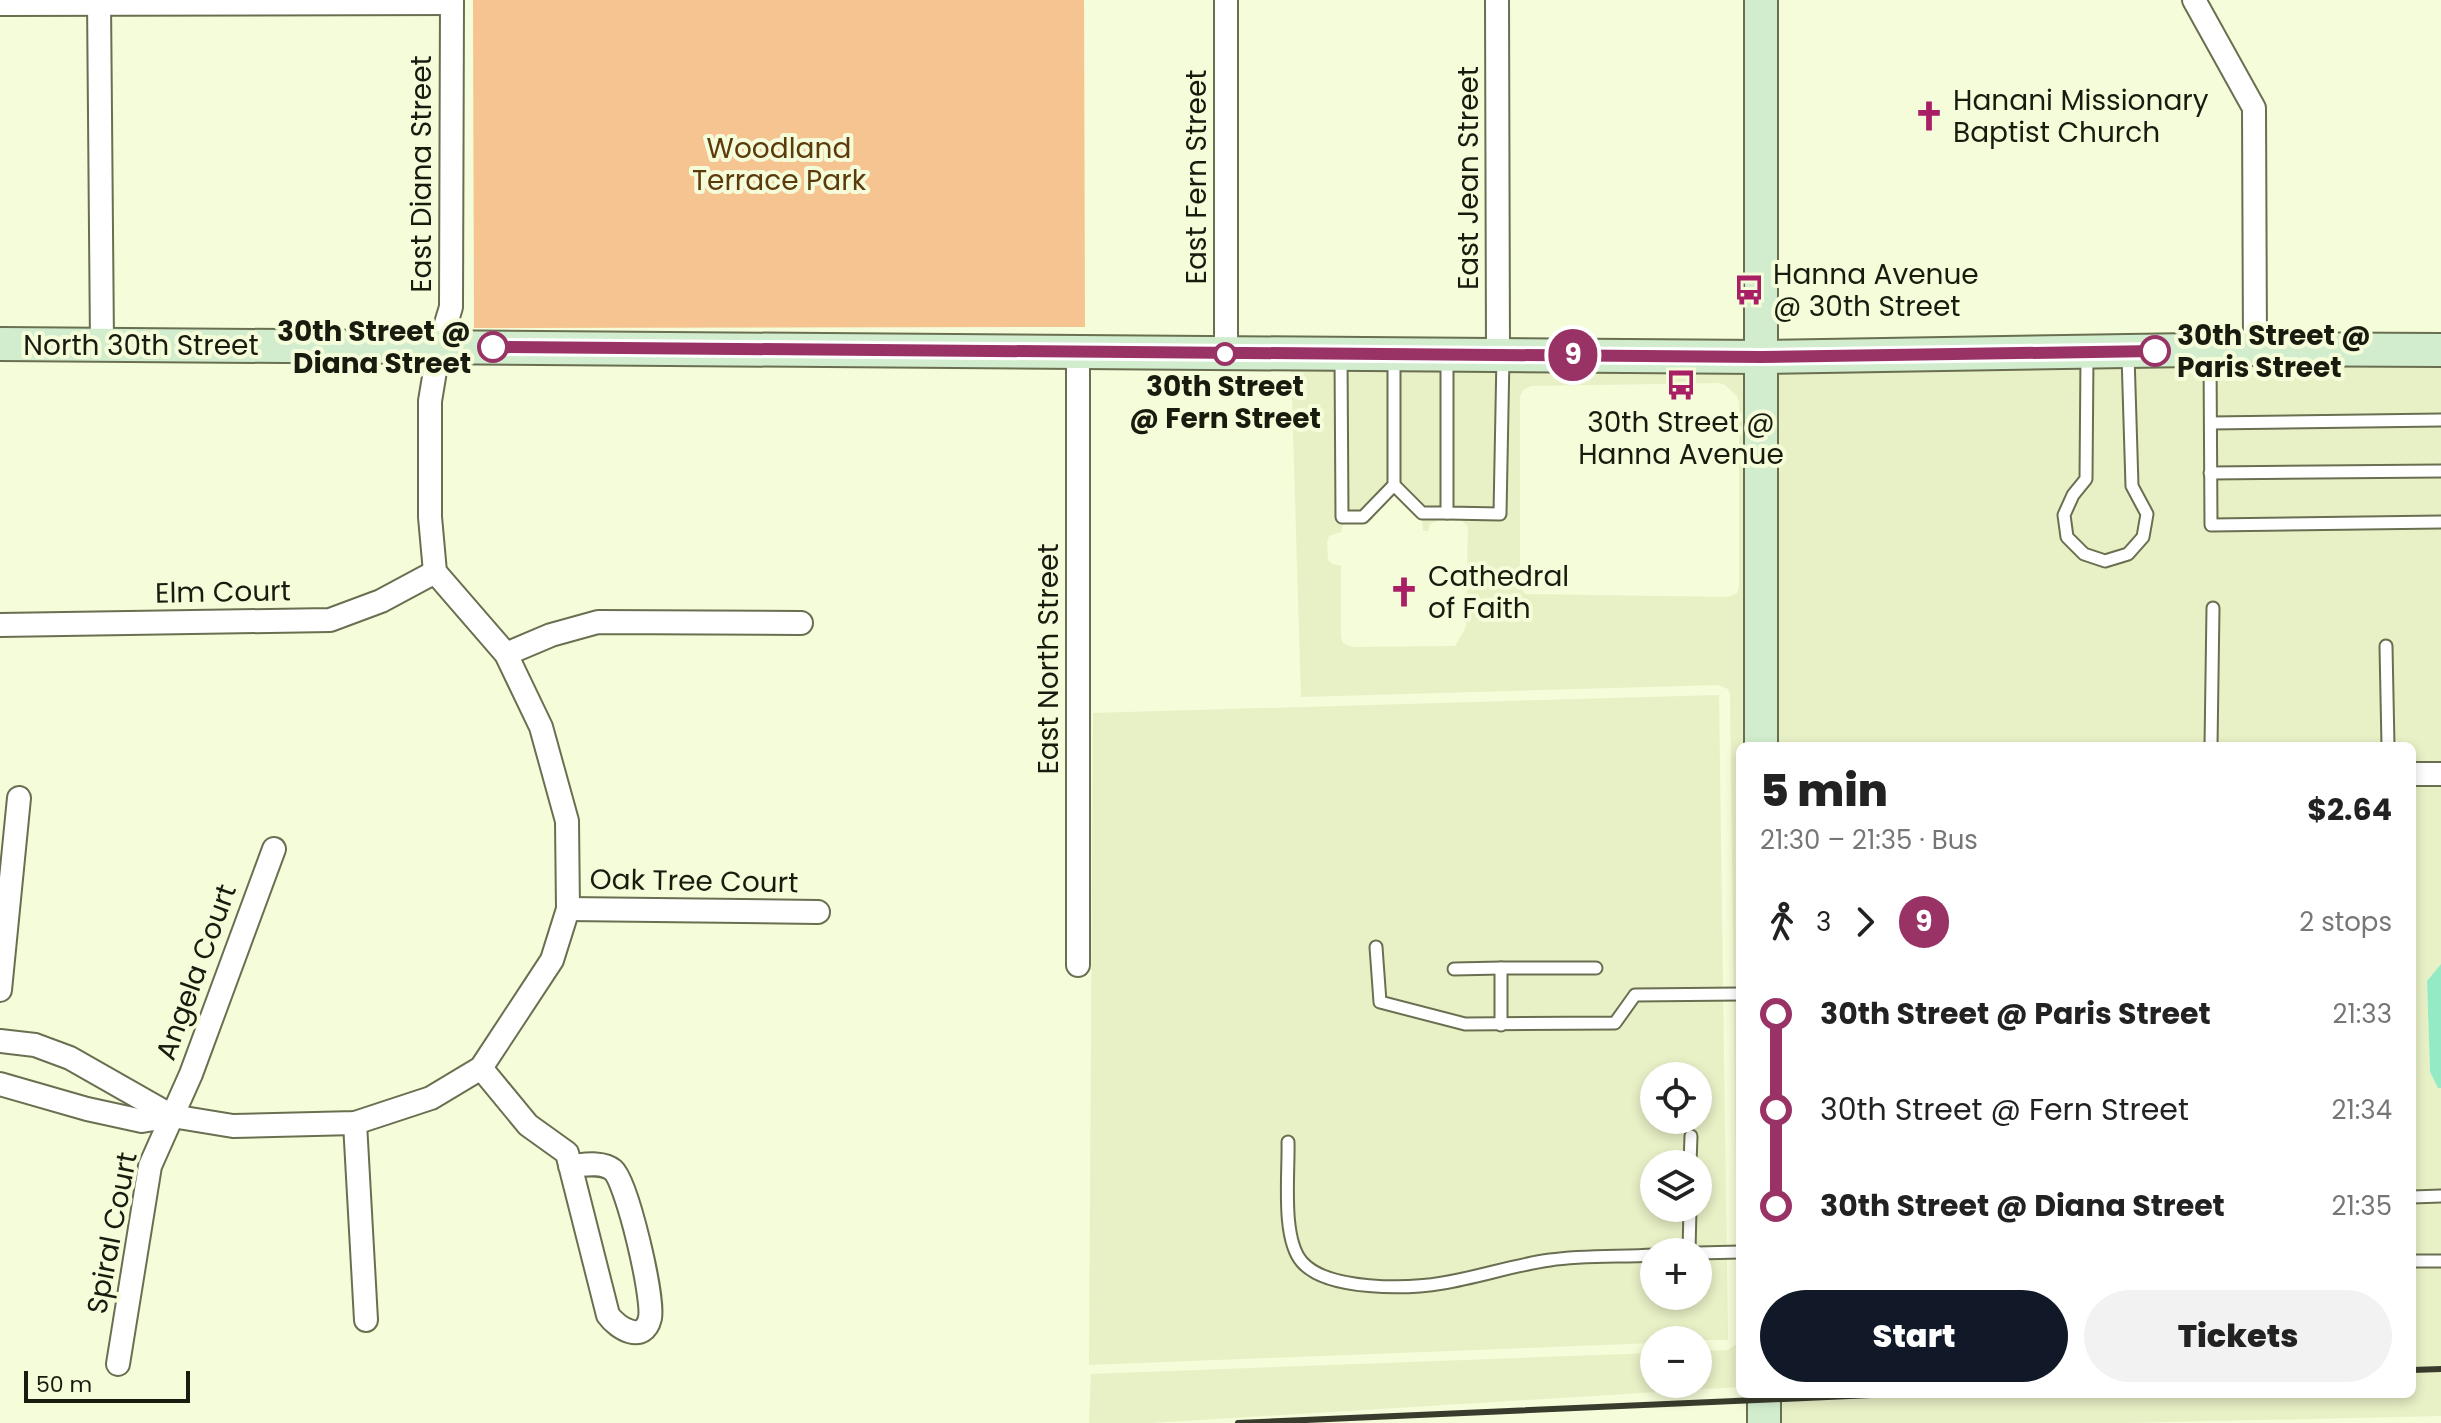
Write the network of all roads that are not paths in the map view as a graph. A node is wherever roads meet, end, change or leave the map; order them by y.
1 (1226, 0) edge
2 (1497, 0) edge
3 (1761, 0) edge
4 (2194, 0) edge
5 (452, 1) edge
6 (99, 2) edge
7 (0, 4) edge
8 (0, 344) edge
9 (102, 344) junction
10 (439, 347) junction
11 (2255, 349) junction
12 (2210, 350) junction
13 (2441, 350) edge
14 (2128, 351) junction
15 (2087, 352) junction
16 (1078, 353) junction
17 (1226, 354) junction
18 (1341, 354) junction
19 (1394, 355) junction
20 (1447, 355) junction
21 (1500, 355) junction
22 (1762, 357) junction
23 (2441, 420) edge
24 (2211, 423) junction
25 (2441, 471) edge
26 (2210, 473) junction
27 (1394, 485) junction
28 (1447, 513) junction
29 (2441, 522) edge
30 (435, 572) junction
31 (2213, 608) dead end
32 (801, 623) dead end
33 (0, 625) edge
34 (2386, 646) dead end
35 (506, 654) junction
36 (1761, 742) edge
37 (2211, 742) edge
38 (2388, 742) edge
39 (2416, 774) edge
40 (2441, 774) edge
41 (19, 798) dead end
42 (274, 849) dead end
43 (568, 909) junction
44 (818, 912) dead end
45 (1376, 947) dead end
46 (1078, 965) dead end
47 (1501, 968) junction
48 (1596, 968) dead end
49 (1454, 969) dead end
50 (0, 990) edge
51 (1736, 994) edge
52 (1501, 1025) junction
53 (0, 1041) edge
54 (481, 1068) junction
55 (0, 1084) edge
56 (172, 1116) junction
57 (355, 1123) junction
58 (1691, 1136) dead end
59 (1288, 1142) dead end
60 (1690, 1150) edge
61 (570, 1166) junction
62 (2441, 1196) edge
63 (2416, 1197) edge
64 (1736, 1252) edge
65 (1712, 1253) edge
66 (1640, 1256) edge
67 (2416, 1261) edge
68 (2441, 1261) edge
69 (366, 1320) dead end
70 (118, 1364) dead end
71 (1764, 1398) edge
72 (1764, 1423) edge

1 - 17 street, East Fern Street
2 - 21 street, East Jean Street
3 - 22 street
4 - 11 street
5 - 6 street
5 - 10 street, East Diana Street
6 - 7 street
6 - 9 street
8 - 9 street, North 30th Street
9 - 10 street, North 30th Street
10 - 16 street, North 30th Street
10 - 30 street, East Diana Street
11 - 12 street, North 30th Street
11 - 13 street, North 30th Street
12 - 14 street, North 30th Street
12 - 24 lane
14 - 15 street, North 30th Street
14 - 15 lane
15 - 22 street, North 30th Street
16 - 17 street, North 30th Street
16 - 46 street, East North Street
17 - 18 street, North 30th Street
18 - 19 street, North 30th Street
18 - 27 lane
19 - 20 street, North 30th Street
19 - 27 lane
20 - 21 street, North 30th Street
20 - 28 lane
21 - 22 street, North 30th Street
21 - 28 lane
22 - 36 street
23 - 24 lane
24 - 26 lane
25 - 26 lane
26 - 29 lane
27 - 28 lane
30 - 33 street, Elm Court
30 - 35 street
31 - 37 lane
32 - 35 street
34 - 38 lane
35 - 43 street
39 - 40 street
41 - 50 street
42 - 56 street, Angela Court
43 - 44 street, Oak Tree Court
43 - 54 street
45 - 52 lane
47 - 48 lane
47 - 49 lane
47 - 52 lane
51 - 52 lane
53 - 56 street
54 - 57 street
54 - 61 street
55 - 56 street
56 - 57 street
56 - 70 street, Spiral Court
57 - 69 street
58 - 60 lane
59 - 66 lane
61 - 61 street
62 - 63 lane
64 - 65 lane
67 - 68 lane
71 - 72 street

